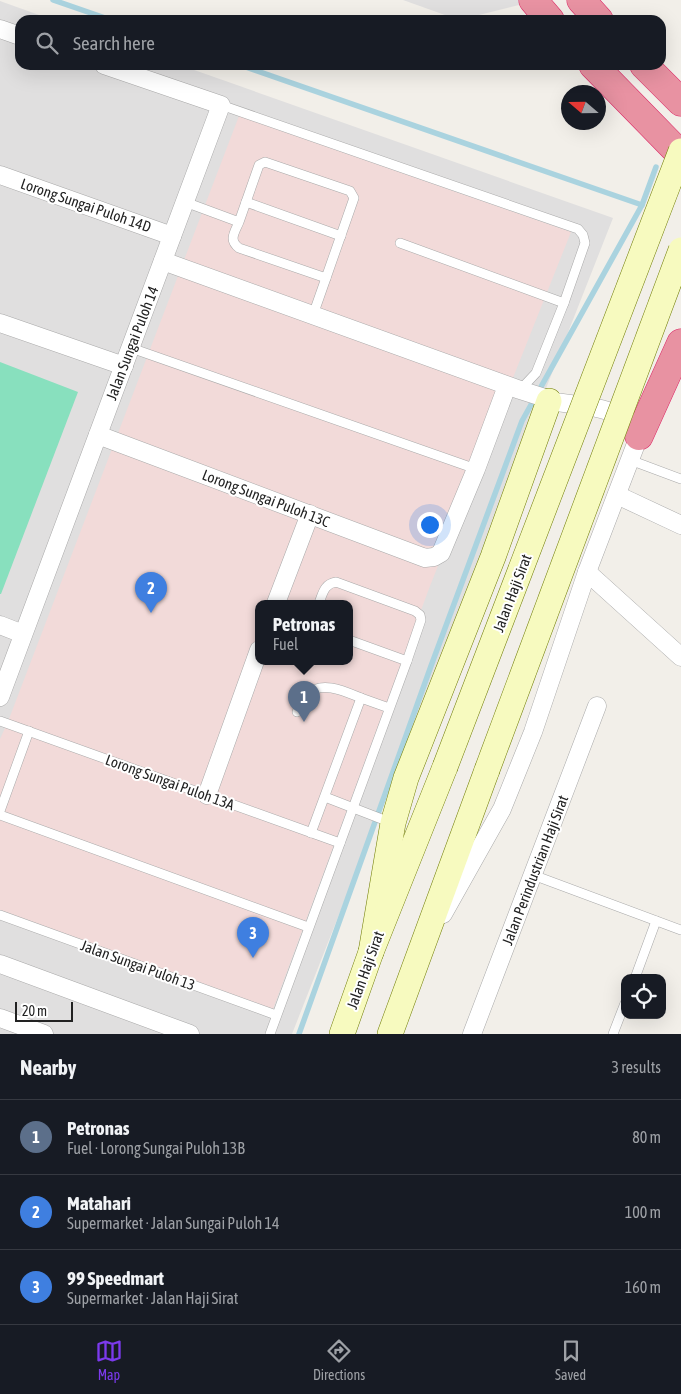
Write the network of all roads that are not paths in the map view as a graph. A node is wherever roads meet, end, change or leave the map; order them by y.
1 (533, 0) edge
2 (582, 0) edge
3 (546, 15) edge
4 (595, 15) edge
5 (0, 29) edge
6 (15, 34) edge
7 (119, 70) edge
8 (598, 70) edge
9 (649, 70) edge
10 (681, 102) edge
11 (221, 105) junction
12 (681, 151) edge
13 (681, 155) edge
14 (0, 175) edge
15 (185, 202) junction
16 (246, 202) junction
17 (239, 222) junction
18 (172, 236) junction
19 (341, 236) junction
20 (400, 243) dead end
21 (681, 250) edge
22 (163, 261) junction
23 (326, 278) junction
24 (564, 303) junction
25 (313, 315) junction
26 (0, 323) edge
27 (681, 343) edge
28 (130, 348) junction
29 (124, 366) junction
30 (518, 389) junction
31 (547, 399) junction
32 (98, 434) junction
33 (635, 448) junction
34 (476, 469) junction
35 (681, 479) edge
36 (617, 495) junction
37 (310, 514) junction
38 (681, 525) edge
39 (587, 572) junction
40 (277, 600) edge
41 (320, 600) edge
42 (0, 625) edge
43 (23, 634) junction
44 (353, 642) edge
45 (681, 657) edge
46 (255, 661) edge
47 (407, 662) junction
48 (0, 697) edge
49 (362, 698) junction
50 (597, 706) dead end
51 (389, 708) junction
52 (297, 712) dead end
53 (0, 721) edge
54 (30, 731) junction
55 (207, 795) junction
56 (325, 797) junction
57 (353, 807) junction
58 (0, 813) edge
59 (388, 821) junction
60 (311, 833) junction
61 (340, 843) junction
62 (533, 875) junction
63 (0, 915) edge
64 (656, 921) junction
65 (308, 927) junction
66 (681, 930) edge
67 (371, 952) junction
68 (416, 963) junction
69 (0, 964) edge
70 (636, 974) edge
71 (621, 1013) edge
72 (276, 1015) junction
73 (0, 1018) edge
74 (44, 1034) edge
75 (190, 1034) edge
76 (270, 1034) edge
77 (342, 1034) edge
78 (390, 1034) edge
79 (472, 1034) edge
80 (613, 1034) edge

1 - 3 highway
2 - 4 highway
5 - 6 street
7 - 11 street
8 - 13 highway
9 - 10 highway
11 - 15 street, Jalan Sungai Puloh 14
11 - 24 lane
12 - 67 main road, Jalan Haji Sirat, bridge
14 - 18 street, Lorong Sungai Puloh 14D
15 - 17 lane
15 - 18 street, Jalan Sungai Puloh 14
16 - 17 lane
16 - 19 lane
16 - 19 lane
17 - 23 lane
18 - 22 street, Jalan Sungai Puloh 14
19 - 23 lane
20 - 24 lane
21 - 68 main road, bridge
22 - 25 street
22 - 28 street, Jalan Sungai Puloh 14
23 - 25 lane
24 - 30 lane
25 - 30 street
26 - 29 street
27 - 33 highway
28 - 29 street, Jalan Sungai Puloh 14
28 - 34 lane
29 - 32 street, Jalan Sungai Puloh 14
30 - 31 street
30 - 34 street
31 - 33 street
31 - 59 main road
32 - 37 street, Lorong Sungai Puloh 13C
32 - 43 street, Jalan Sungai Puloh 14
33 - 35 lane
33 - 36 street
34 - 37 street, Lorong Sungai Puloh 13C
36 - 38 street
36 - 39 street
37 - 40 street
39 - 45 street
39 - 68 street
41 - 47 lane
42 - 43 street
43 - 48 street, Jalan Sungai Puloh 14
44 - 47 lane
46 - 55 street
47 - 51 lane
49 - 51 lane
49 - 52 lane
49 - 56 lane
50 - 62 street, Jalan Perindustrian Haji Sirat
51 - 57 lane
53 - 54 lane, Lorong Sungai Puloh 13A
54 - 55 lane, Lorong Sungai Puloh 13A
54 - 58 lane
55 - 60 lane, Lorong Sungai Puloh 13A
56 - 57 lane
56 - 60 lane
57 - 59 lane
57 - 61 lane
58 - 65 lane
59 - 67 main road
60 - 61 lane, Lorong Sungai Puloh 13A
61 - 65 lane
62 - 64 lane
62 - 79 street, Jalan Perindustrian Haji Sirat
63 - 72 lane, Jalan Sungai Puloh 13
64 - 66 lane
64 - 70 lane
65 - 72 lane
67 - 77 main road, Jalan Haji Sirat
68 - 78 main road
69 - 75 street
71 - 80 lane
72 - 76 lane
73 - 74 street

